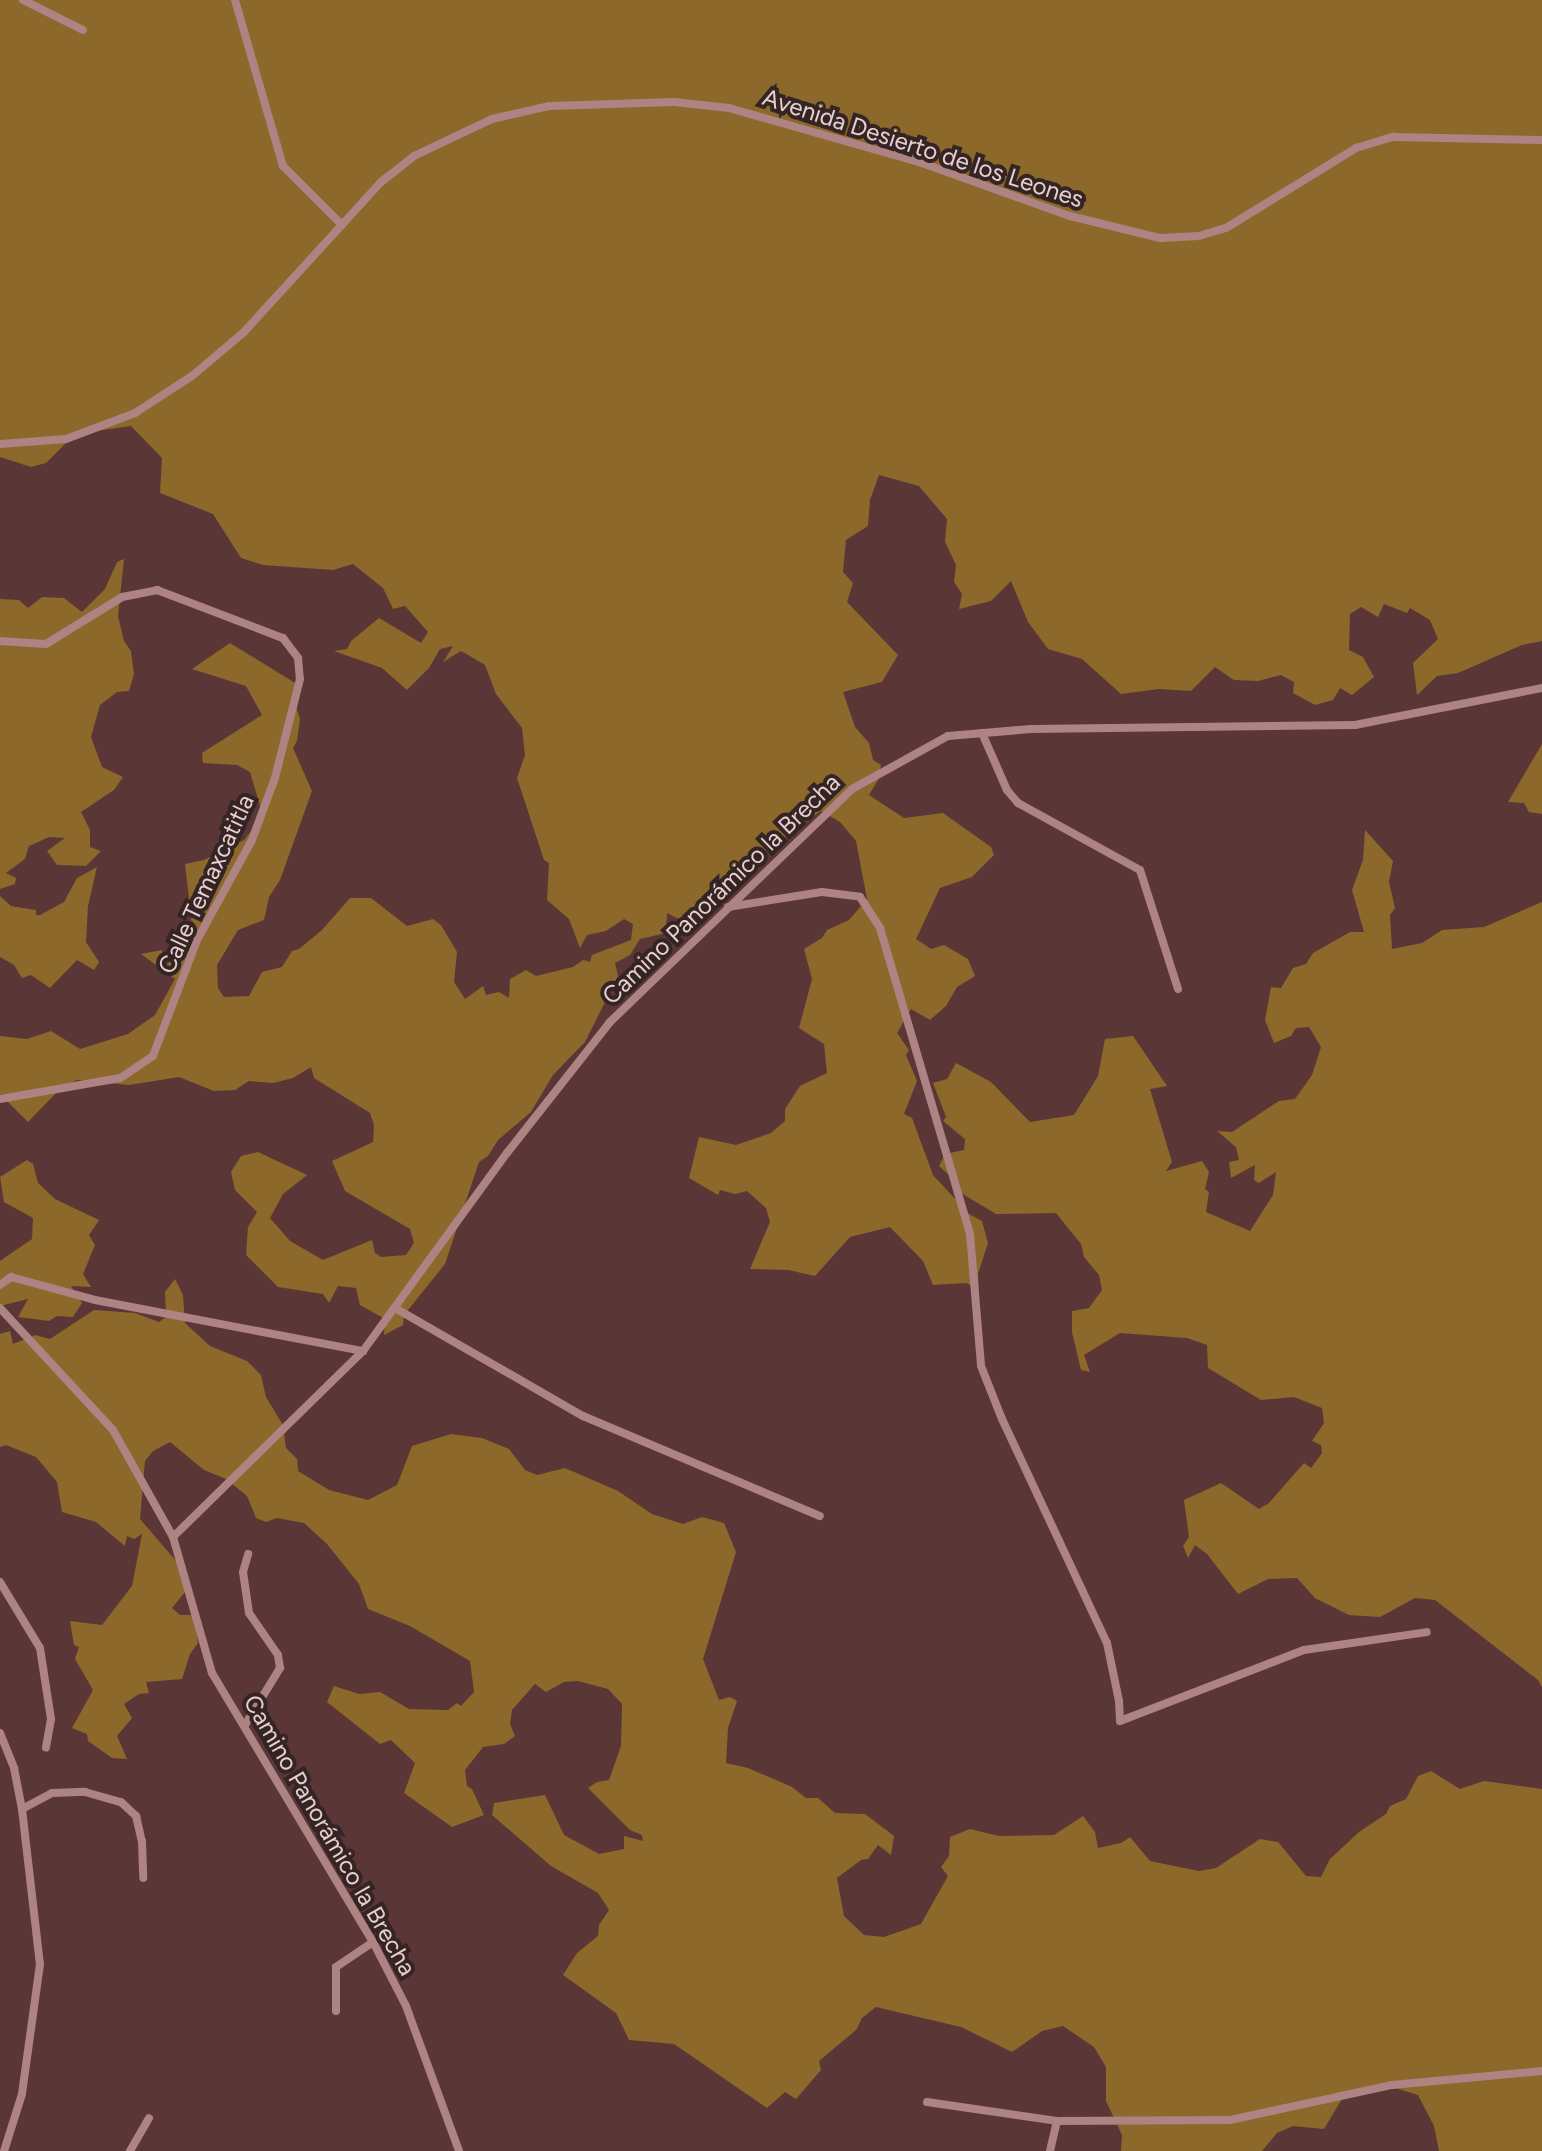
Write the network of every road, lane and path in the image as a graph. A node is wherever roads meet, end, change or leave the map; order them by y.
1 (23, 0) edge
2 (235, 0) edge
3 (83, 30) dead end
4 (1542, 140) edge
5 (342, 225) junction
6 (0, 444) edge
7 (0, 641) edge
8 (1542, 688) edge
9 (982, 733) junction
10 (728, 907) junction
11 (1178, 989) dead end
12 (0, 1099) edge
13 (0, 1285) edge
14 (0, 1308) edge
15 (395, 1308) junction
16 (363, 1351) junction
17 (820, 1516) dead end
18 (173, 1537) junction
19 (248, 1554) dead end
20 (0, 1582) edge
21 (1427, 1632) dead end
22 (245, 1725) junction
23 (0, 1733) edge
24 (46, 1748) dead end
25 (22, 1809) junction
26 (143, 1878) dead end
27 (373, 1942) junction
28 (336, 2011) dead end
29 (1542, 2071) edge
30 (927, 2102) dead end
31 (149, 2118) dead end
32 (1057, 2121) junction
33 (4, 2151) edge
34 (130, 2151) edge
35 (459, 2151) edge
36 (1050, 2151) edge

1 - 3 street
2 - 5 street
4 - 5 street, Avenida Desierto de los Leones
5 - 6 street, Avenida Desierto de los Leones
7 - 12 street, Calle Temaxcatitla
8 - 9 street, Camino Panorámico la Brecha
9 - 10 street, Camino Panorámico la Brecha
9 - 11 street
10 - 15 street, Camino Panorámico la Brecha
10 - 21 street
13 - 16 street
14 - 18 street, Camino Panorámico la Brecha
15 - 16 street, Camino Panorámico la Brecha
15 - 17 street
16 - 18 street, Camino Panorámico la Brecha
18 - 22 street, Camino Panorámico la Brecha
19 - 22 street
20 - 24 street
22 - 27 street, Camino Panorámico la Brecha
23 - 25 street
25 - 26 street
25 - 33 street
27 - 28 street
27 - 35 street, Camino Panorámico la Brecha
29 - 32 street
30 - 32 street
31 - 34 street
32 - 36 street

